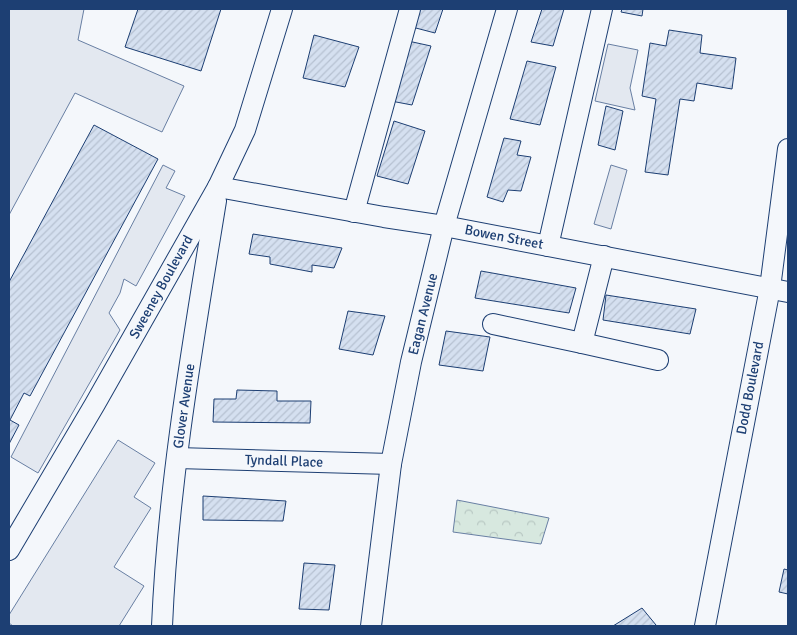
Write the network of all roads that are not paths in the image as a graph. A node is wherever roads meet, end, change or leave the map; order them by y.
1 (282, 9) edge
2 (410, 9) edge
3 (508, 9) edge
4 (602, 9) edge
5 (788, 149) edge
6 (218, 187) junction
7 (354, 212) junction
8 (444, 226) junction
9 (548, 246) junction
10 (604, 256) junction
11 (779, 290) edge
12 (493, 324) dead end
13 (582, 343) junction
14 (658, 360) dead end
15 (177, 458) junction
16 (391, 464) junction
17 (9, 550) edge
18 (162, 626) edge
19 (371, 626) edge
20 (705, 626) edge

1 - 6 street, Sweeney Boulevard
2 - 7 street
3 - 8 street, Eagan Avenue
4 - 9 street
5 - 11 street, Dodd Boulevard
6 - 7 street, Bowen Street
6 - 15 street, Glover Avenue
6 - 17 street, Sweeney Boulevard
7 - 8 street, Bowen Street
8 - 9 street, Bowen Street
8 - 16 street, Eagan Avenue
9 - 10 street, Bowen Street
10 - 11 street, Bowen Street
10 - 13 street
11 - 20 street, Dodd Boulevard
12 - 13 street
13 - 14 street
15 - 16 street, Tyndall Place
15 - 18 street, Glover Avenue
16 - 19 street, Eagan Avenue

